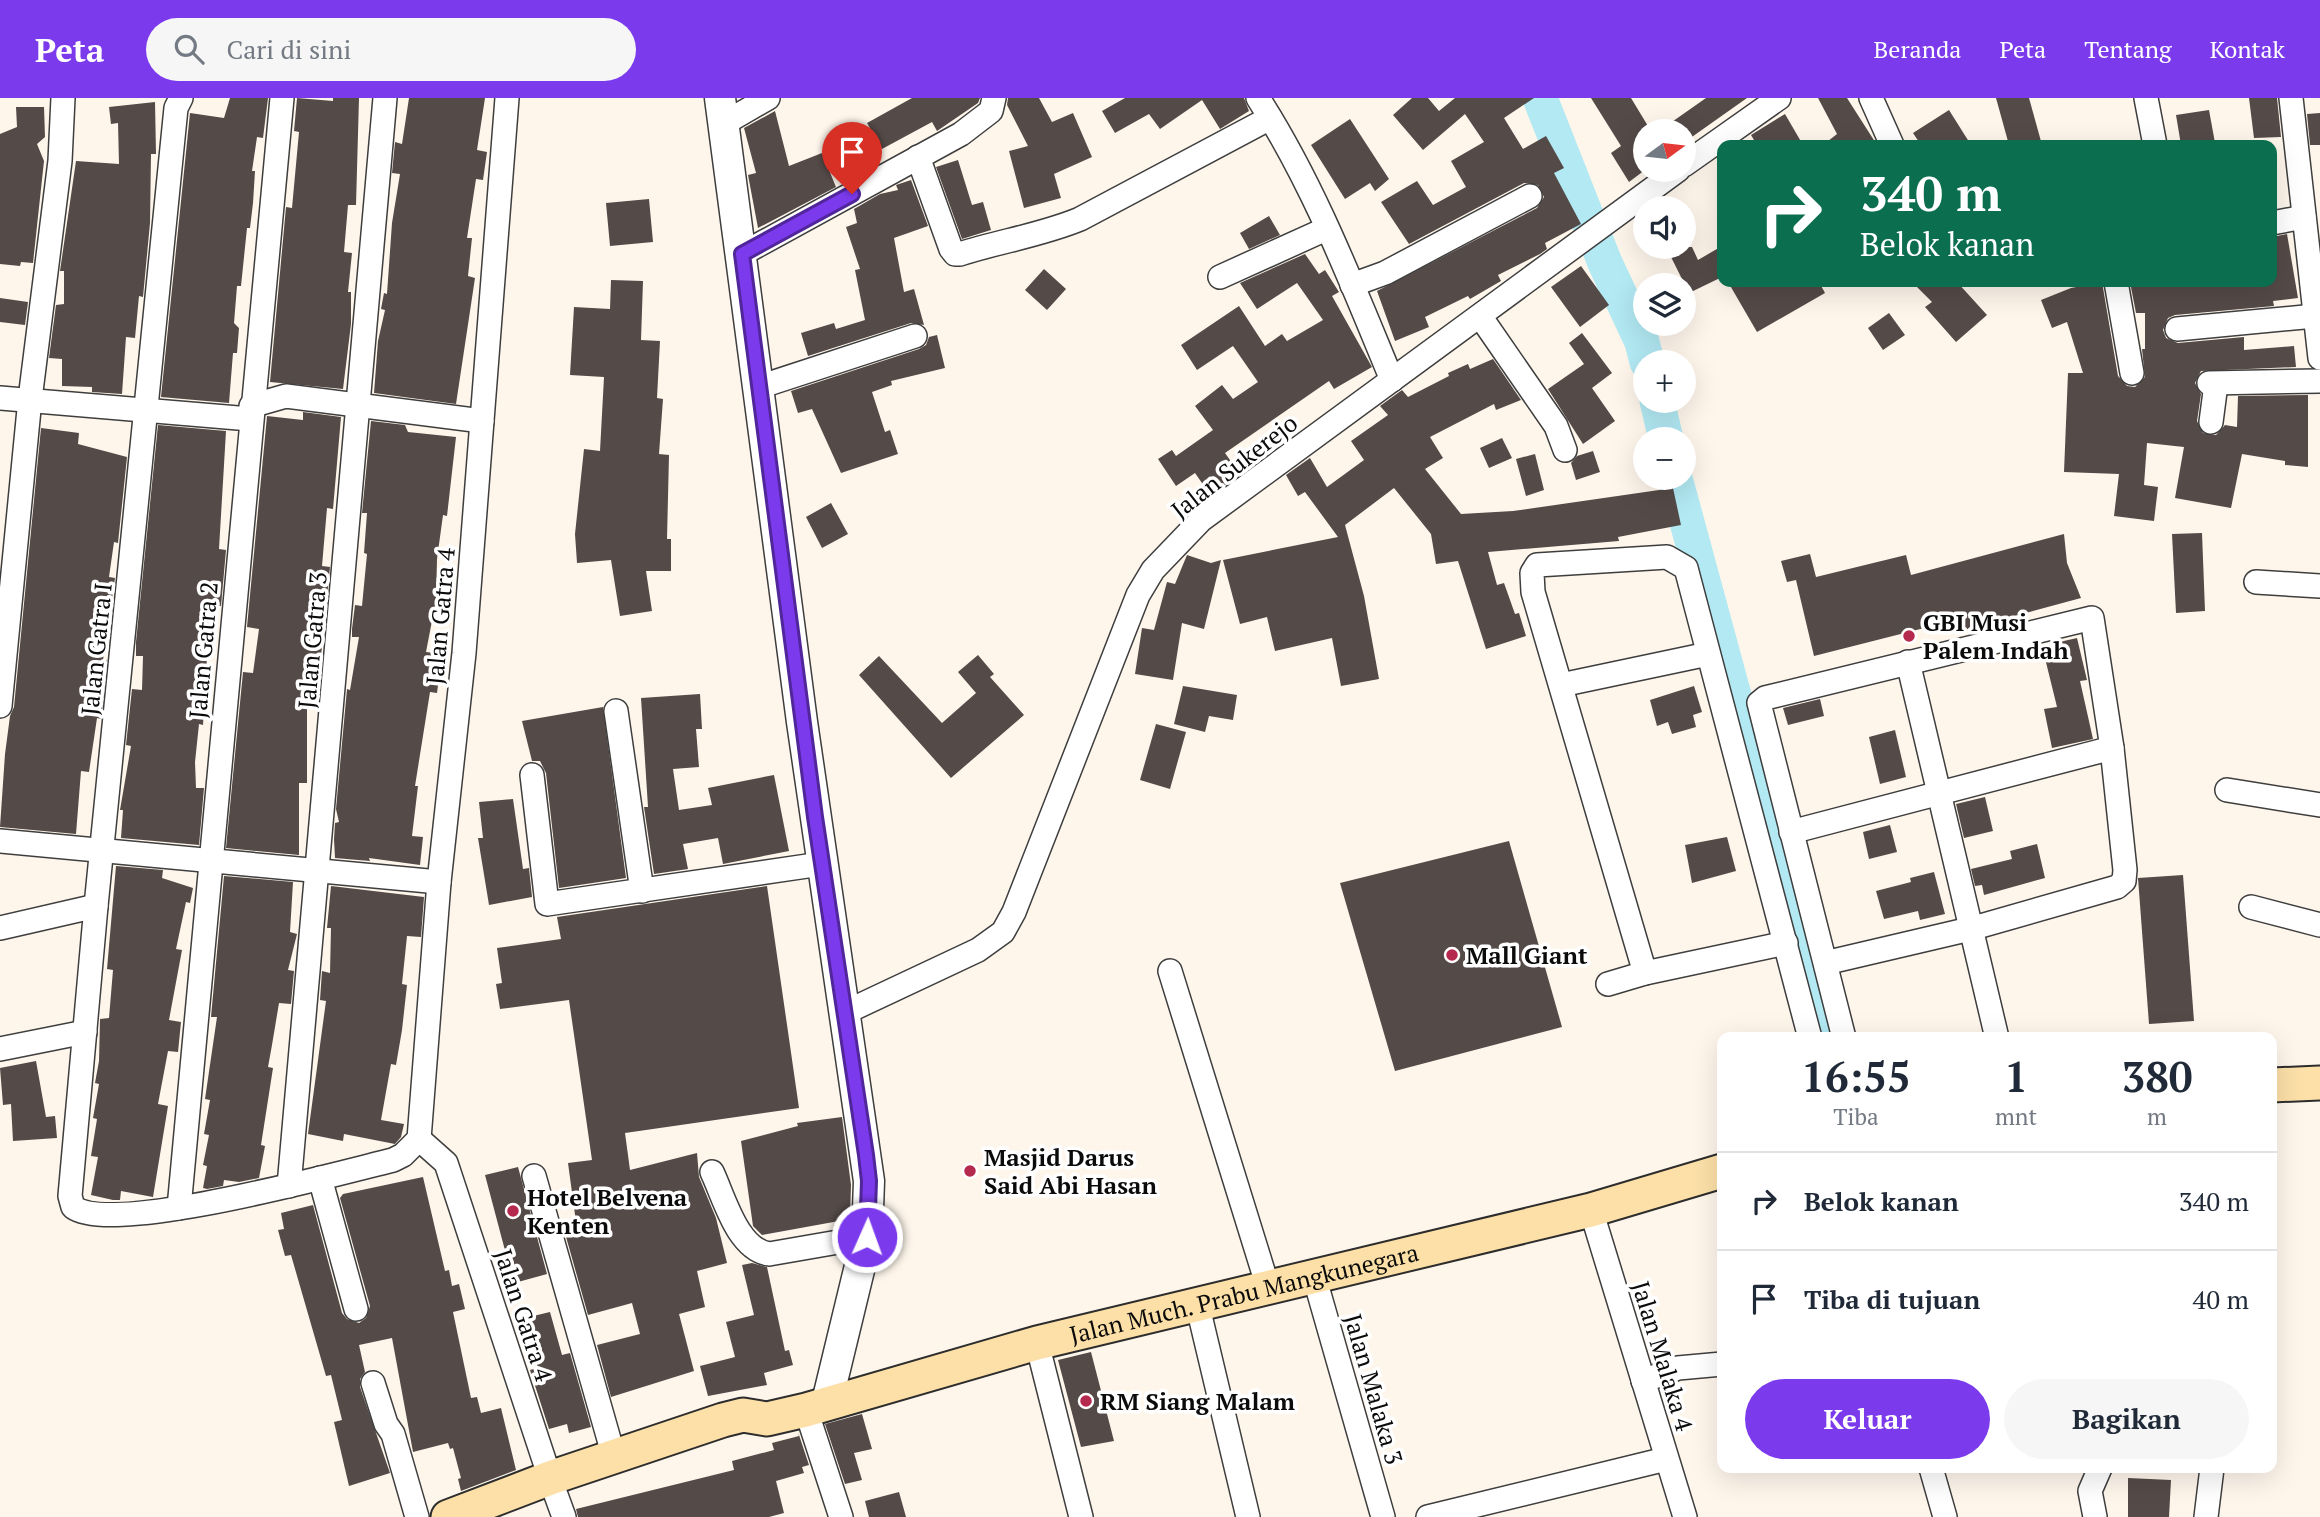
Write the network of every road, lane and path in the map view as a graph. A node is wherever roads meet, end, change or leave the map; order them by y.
1 (63, 98) edge
2 (181, 98) edge
3 (282, 98) edge
4 (384, 98) edge
5 (507, 98) edge
6 (768, 98) edge
7 (994, 98) edge
8 (1258, 98) edge
9 (1779, 98) edge
10 (1871, 98) edge
11 (2146, 98) edge
12 (2291, 98) edge
13 (722, 111) edge
14 (1270, 118) junction
15 (1719, 140) edge
16 (1890, 140) edge
17 (2154, 140) edge
18 (1717, 142) edge
19 (918, 157) junction
20 (1696, 157) edge
21 (1662, 182) edge
22 (1530, 196) dead end
23 (2304, 217) junction
24 (2277, 222) edge
25 (1326, 229) junction
26 (742, 254) junction
27 (1220, 276) dead end
28 (1353, 285) junction
29 (2117, 287) edge
30 (1480, 316) junction
31 (2315, 316) junction
32 (2177, 329) dead end
33 (915, 336) dead end
34 (2320, 358) edge
35 (2132, 373) dead end
36 (1392, 380) junction
37 (2320, 381) edge
38 (759, 387) junction
39 (0, 398) edge
40 (30, 399) junction
41 (358, 407) junction
42 (146, 410) junction
43 (250, 413) junction
44 (482, 421) junction
45 (2211, 422) dead end
46 (1565, 450) dead end
47 (2256, 582) dead end
48 (2320, 586) edge
49 (1708, 654) junction
50 (1908, 662) junction
51 (1560, 685) junction
52 (0, 706) edge
53 (615, 711) dead end
54 (2112, 748) junction
55 (532, 775) dead end
56 (2227, 790) dead end
57 (1937, 795) junction
58 (2320, 805) edge
59 (1791, 832) junction
60 (0, 841) edge
61 (103, 850) junction
62 (210, 860) junction
63 (821, 864) junction
64 (318, 870) junction
65 (439, 882) junction
66 (642, 891) junction
67 (96, 906) junction
68 (2251, 907) dead end
69 (2320, 925) edge
70 (0, 928) edge
71 (1969, 929) junction
72 (1786, 943) junction
73 (1825, 962) junction
74 (1170, 971) dead end
75 (1645, 972) junction
76 (1608, 984) dead end
77 (844, 1013) junction
78 (85, 1032) junction
79 (1808, 1032) edge
80 (1842, 1032) edge
81 (1995, 1032) edge
82 (0, 1049) edge
83 (2320, 1083) edge
84 (2277, 1085) edge
85 (414, 1143) junction
86 (712, 1172) dead end
87 (1717, 1172) edge
88 (534, 1176) dead end
89 (320, 1178) junction
90 (289, 1186) junction
91 (179, 1208) junction
92 (1591, 1210) junction
93 (867, 1237) junction
94 (1314, 1276) junction
95 (1268, 1287) junction
96 (1197, 1303) junction
97 (356, 1309) dead end
98 (1037, 1343) junction
99 (1717, 1364) edge
100 (1643, 1381) junction
101 (373, 1383) dead end
102 (817, 1406) junction
103 (767, 1419) junction
104 (614, 1457) junction
105 (1666, 1459) junction
106 (1932, 1473) edge
107 (2098, 1473) edge
108 (2211, 1473) edge
109 (557, 1497) edge
110 (417, 1517) edge
111 (448, 1517) edge
112 (499, 1517) edge
113 (841, 1517) edge
114 (1081, 1517) edge
115 (1248, 1517) edge
116 (1383, 1517) edge
117 (1429, 1517) edge
118 (1685, 1517) edge
119 (1945, 1517) edge
120 (2095, 1517) edge
121 (2206, 1517) edge

1 - 40 street
2 - 42 street, Jalan Gatra I
3 - 43 street, Jalan Gatra 2
4 - 41 street, Jalan Gatra 3
5 - 44 street, Jalan Gatra 4
6 - 13 street
7 - 19 street
8 - 14 street
9 - 15 street
10 - 16 street
11 - 17 street
12 - 23 street
13 - 26 street
14 - 19 street
14 - 25 street
18 - 20 street
19 - 26 street
21 - 30 street, Jalan Sukerejo
22 - 28 street
23 - 24 street
23 - 31 street
25 - 27 street
25 - 28 street
26 - 38 street
28 - 36 street
29 - 35 street
30 - 36 street, Jalan Sukerejo
30 - 46 street
31 - 32 street
31 - 34 street
33 - 38 street
36 - 77 street, Jalan Sukerejo
37 - 45 street
38 - 63 street
39 - 40 street
40 - 42 street
40 - 52 street
41 - 43 street
41 - 44 street
41 - 64 street, Jalan Gatra 3
42 - 43 street
42 - 61 street, Jalan Gatra I
43 - 62 street, Jalan Gatra 2
44 - 65 street, Jalan Gatra 4
47 - 48 street
49 - 51 street
49 - 51 street
49 - 72 street
50 - 54 street
50 - 57 street
50 - 59 street
51 - 75 street
53 - 66 street
54 - 57 street
54 - 71 street
55 - 66 street
56 - 58 street
57 - 59 street
57 - 71 street
59 - 73 street
60 - 61 street
61 - 62 street
61 - 67 street, Jalan Gatra I
62 - 64 street
62 - 91 street, Jalan Gatra 2
63 - 66 street
63 - 77 street
64 - 65 street
64 - 90 street, Jalan Gatra 3
65 - 85 street, Jalan Gatra 4
67 - 70 street
67 - 78 street, Jalan Gatra I
68 - 69 street
71 - 73 street
71 - 81 street
72 - 75 street
72 - 79 street
73 - 80 street
74 - 95 street
75 - 76 street
77 - 93 street
78 - 82 street
78 - 91 street, Jalan Gatra I
83 - 84 main road
85 - 89 street
85 - 109 street, Jalan Gatra 4
86 - 93 street
87 - 92 main road, Jalan Much. Prabu Mangkunegara
88 - 104 street
89 - 90 street
89 - 97 street
90 - 91 street
92 - 94 main road, Jalan Much. Prabu Mangkunegara
92 - 100 street, Jalan Malaka 4
93 - 102 street
94 - 95 main road, Jalan Much. Prabu Mangkunegara
94 - 116 street, Jalan Malaka 3
95 - 96 main road, Jalan Much. Prabu Mangkunegara
96 - 98 main road, Jalan Much. Prabu Mangkunegara
96 - 115 street
98 - 102 main road, Jalan Much. Prabu Mangkunegara
98 - 114 street
99 - 100 street
100 - 105 street, Jalan Malaka 4
101 - 110 street
102 - 103 main road, Jalan Much. Prabu Mangkunegara
102 - 113 street
103 - 104 main road, Jalan Much. Prabu Mangkunegara
103 - 109 main road, Jalan Much. Prabu Mangkunegara
104 - 109 main road, Jalan Much. Prabu Mangkunegara
105 - 117 street
105 - 118 street, Jalan Malaka 4
106 - 119 street
107 - 120 street
108 - 121 street
109 - 111 main road, Jalan Much. Prabu Mangkunegara
109 - 112 main road, Jalan Much. Prabu Mangkunegara

